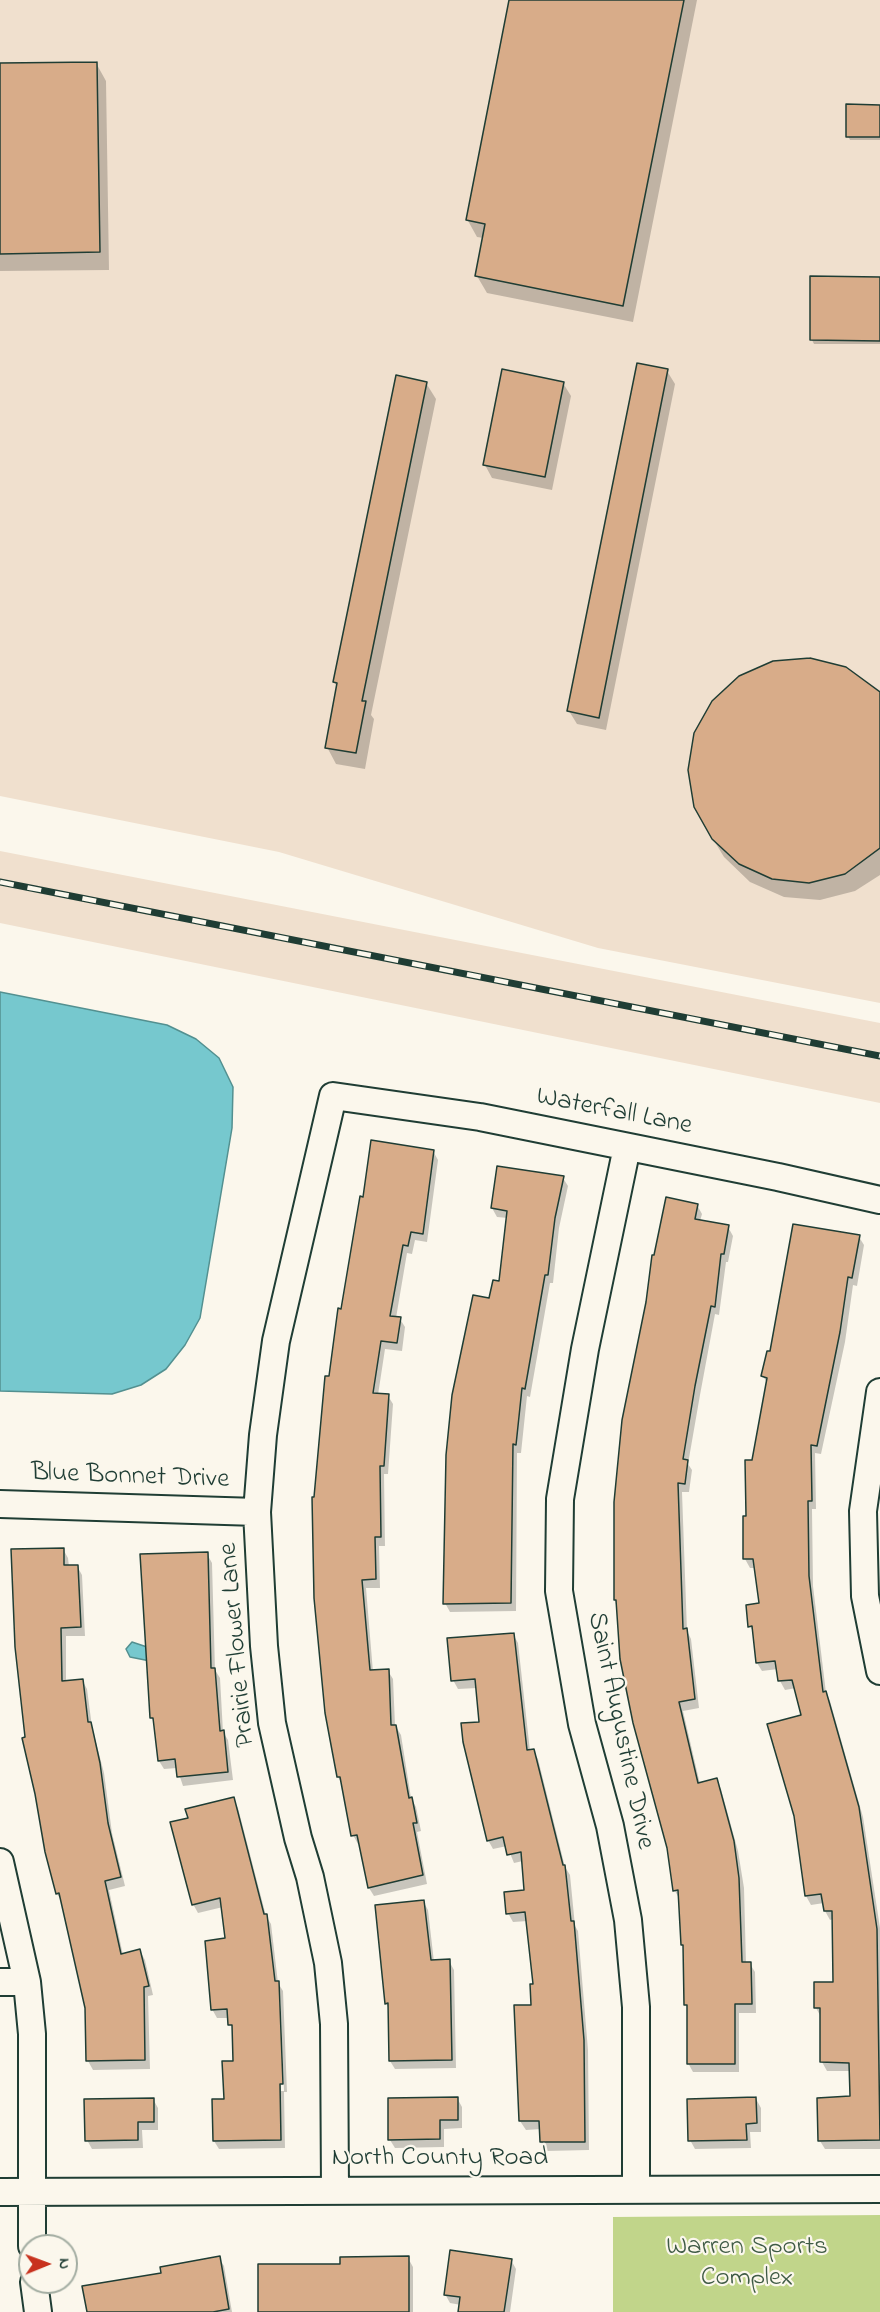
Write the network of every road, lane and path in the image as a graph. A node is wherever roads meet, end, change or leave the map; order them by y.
1 (333, 1096) joint
2 (627, 1147) junction
3 (880, 1200) edge
4 (880, 1392) edge
5 (0, 1504) edge
6 (257, 1512) junction
7 (880, 1671) edge
8 (0, 1862) edge
9 (0, 1982) edge
10 (27, 1982) junction
11 (880, 2189) edge
12 (636, 2190) junction
13 (335, 2191) junction
14 (0, 2192) edge
15 (31, 2192) junction
16 (32, 2234) edge
17 (36, 2294) edge
18 (38, 2312) edge

1 - 2 street, Waterfall Lane
1 - 6 street, Prairie Flower Lane
2 - 3 street, Waterfall Lane
2 - 12 street, Saint Augustine Drive
4 - 7 street
5 - 6 street, Blue Bonnet Drive
6 - 13 street, Prairie Flower Lane
8 - 10 street
9 - 10 street
10 - 15 street
11 - 12 street, North County Road
12 - 13 street, North County Road
13 - 15 street, North County Road
14 - 15 street, North County Road
15 - 16 street
17 - 18 street

